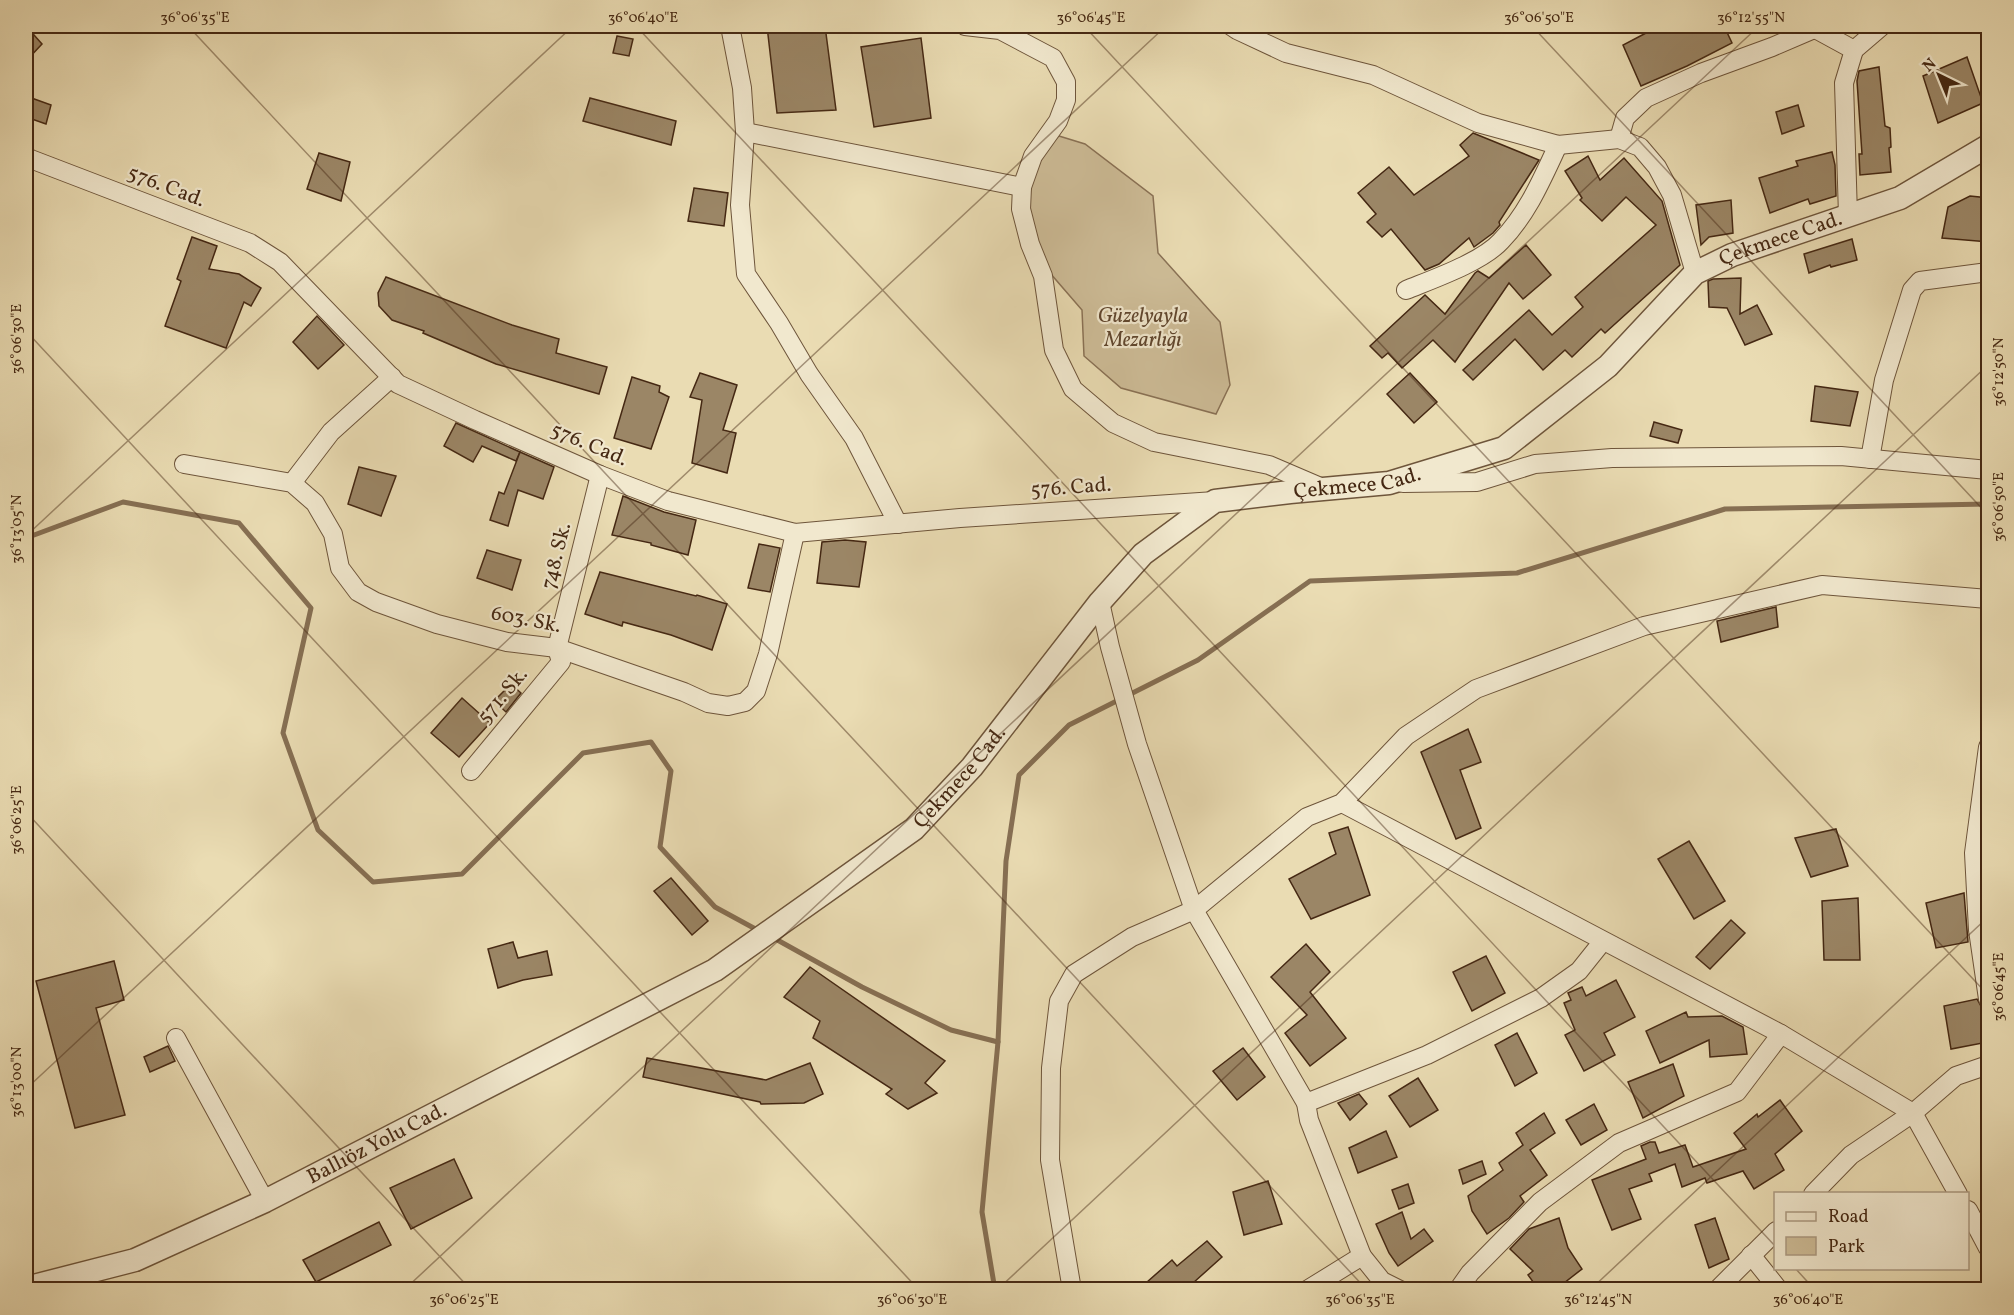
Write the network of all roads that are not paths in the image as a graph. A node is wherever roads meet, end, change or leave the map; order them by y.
1 (730, 26) edge
2 (965, 26) edge
3 (1232, 26) edge
4 (1882, 26) edge
5 (1812, 27) edge
6 (1854, 50) junction
7 (745, 132) junction
8 (1619, 139) junction
9 (1558, 145) junction
10 (1989, 146) edge
11 (26, 155) edge
12 (1022, 187) junction
13 (1848, 216) junction
14 (1989, 272) edge
15 (1695, 273) junction
16 (1406, 290) dead end
17 (392, 377) junction
18 (1870, 459) junction
19 (184, 464) dead end
20 (1989, 470) edge
21 (600, 475) junction
22 (291, 483) junction
23 (1389, 483) junction
24 (1325, 489) junction
25 (1215, 501) junction
26 (898, 524) junction
27 (795, 533) junction
28 (1989, 599) edge
29 (1100, 602) junction
30 (557, 648) junction
31 (1989, 747) edge
32 (471, 771) dead end
33 (1342, 803) junction
34 (1982, 841) edge
35 (1194, 910) junction
36 (1603, 940) junction
37 (715, 970) joint
38 (1989, 999) edge
39 (1781, 1034) junction
40 (176, 1038) dead end
41 (1989, 1065) edge
42 (1306, 1103) junction
43 (1913, 1113) junction
44 (1815, 1192) edge
45 (1957, 1192) edge
46 (265, 1201) junction
47 (1969, 1212) edge
48 (1774, 1233) edge
49 (1989, 1248) edge
50 (1751, 1255) junction
51 (1362, 1256) junction
52 (26, 1288) edge
53 (1072, 1290) edge
54 (1307, 1290) edge
55 (1400, 1290) edge
56 (1458, 1290) edge
57 (1716, 1290) edge
58 (1779, 1290) edge

1 - 7 street
2 - 12 street
3 - 9 street
4 - 6 street
5 - 6 street
5 - 8 street
6 - 13 street
7 - 12 street
7 - 26 street
8 - 9 street
8 - 15 street
9 - 16 street
10 - 13 street, Çekmece Cad.
11 - 17 street, 576. Cad.
12 - 24 street
13 - 15 street, Çekmece Cad.
14 - 18 street
15 - 23 street, Çekmece Cad.
17 - 21 street, 576. Cad.
17 - 22 street
18 - 20 street
18 - 23 street
19 - 22 street, 603. Sk.
21 - 27 street, 576. Cad.
21 - 30 street, 748. Sk.
22 - 30 street, 603. Sk.
23 - 24 street, Çekmece Cad.
24 - 25 street, Çekmece Cad.
25 - 26 street, 576. Cad.
25 - 29 street, Çekmece Cad.
26 - 27 street, 576. Cad.
27 - 30 street, 603. Sk.
28 - 33 street
29 - 35 street
29 - 37 street, Çekmece Cad.
30 - 32 street, 571. Sk.
31 - 34 street
33 - 35 street
33 - 36 street
34 - 38 street
35 - 42 street
35 - 53 street
36 - 39 street
36 - 42 street
37 - 46 street, Ballıöz Yolu Cad.
39 - 43 street
39 - 56 street
40 - 46 street
41 - 43 street
42 - 51 street
43 - 44 street
43 - 45 street
46 - 52 street, Ballıöz Yolu Cad.
47 - 49 street
48 - 50 street
50 - 57 street
50 - 58 street
51 - 54 street
51 - 55 street

